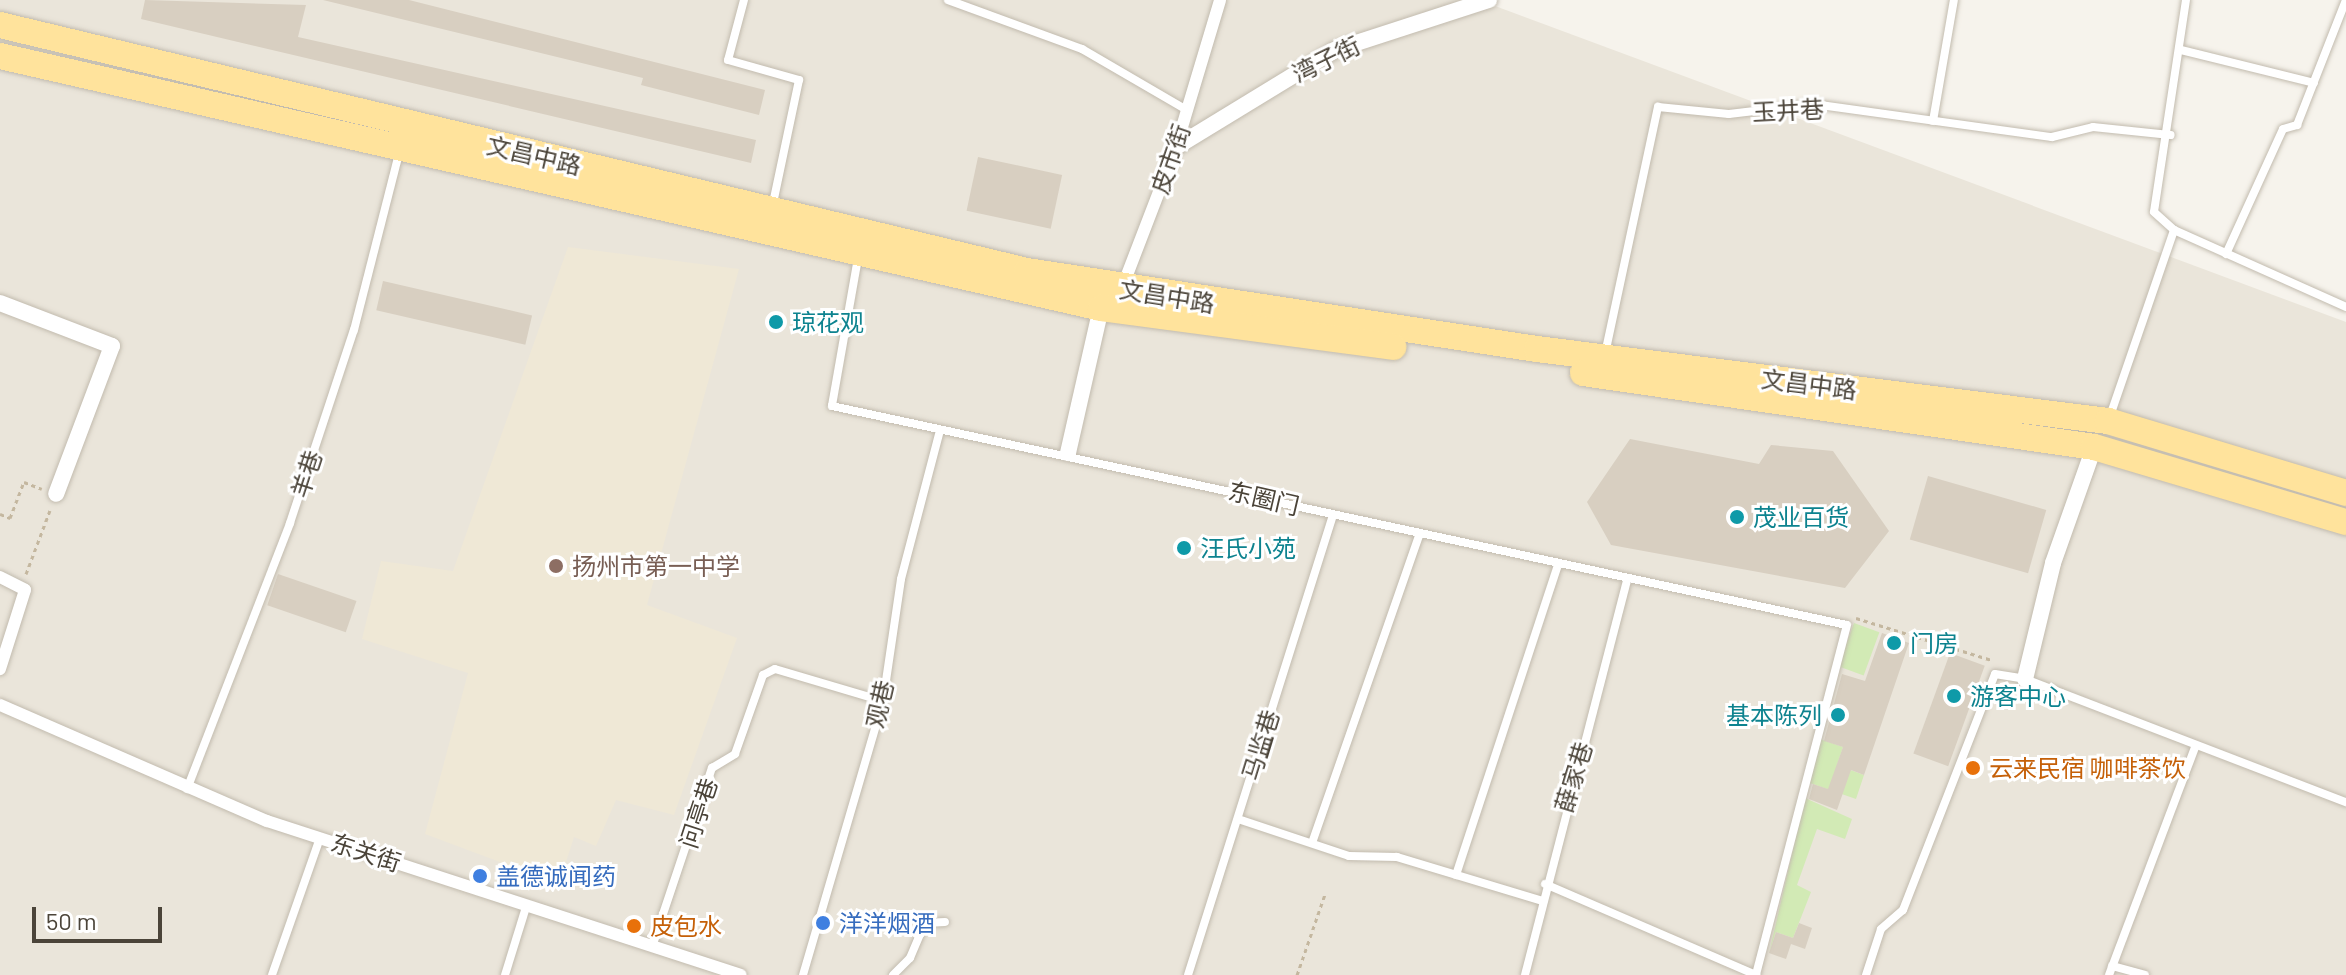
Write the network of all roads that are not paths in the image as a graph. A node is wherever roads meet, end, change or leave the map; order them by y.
1 (948, 0) edge
2 (1220, 0) edge
3 (1489, 0) edge
4 (1954, 0) edge
5 (2186, 0) edge
6 (2346, 0) edge
7 (742, 1) edge
8 (1467, 3) edge
9 (0, 25) edge
10 (2181, 50) junction
11 (0, 56) edge
12 (2314, 83) junction
13 (1187, 110) junction
14 (1933, 121) junction
15 (2171, 135) junction
16 (1176, 147) junction
17 (400, 150) junction
18 (771, 211) junction
19 (2174, 230) junction
20 (859, 253) junction
21 (2226, 254) junction
22 (1121, 290) junction
23 (0, 303) edge
24 (2346, 307) edge
25 (1101, 308) junction
26 (1605, 358) junction
27 (2108, 421) junction
28 (940, 430) junction
29 (2094, 447) junction
30 (1068, 453) junction
31 (2346, 493) edge
32 (56, 494) road end
33 (1333, 515) junction
34 (2346, 522) edge
35 (1419, 535) junction
36 (1557, 567) junction
37 (0, 577) edge
38 (1627, 581) junction
39 (0, 669) edge
40 (2025, 679) junction
41 (883, 701) junction
42 (0, 705) edge
43 (2195, 747) junction
44 (187, 790) junction
45 (2346, 802) edge
46 (1238, 819) junction
47 (320, 838) junction
48 (1312, 843) junction
49 (1456, 875) junction
50 (1545, 884) junction
51 (1543, 901) junction
52 (527, 904) junction
53 (945, 922) dead end
54 (653, 944) junction
55 (2110, 970) edge
56 (272, 975) edge
57 (505, 975) edge
58 (741, 975) edge
59 (803, 975) edge
60 (893, 975) edge
61 (1188, 975) edge
62 (1525, 975) edge
63 (1756, 975) edge
64 (1866, 975) edge
65 (2145, 975) edge

1 - 13 lane
2 - 13 street, 皮市街
3 - 8 street, 湾子街
4 - 14 lane
5 - 10 lane
6 - 12 lane
7 - 18 lane
8 - 16 street, 湾子街
9 - 18 main road, 文昌中路
10 - 12 lane
10 - 15 lane
11 - 17 main road, 文昌中路
12 - 21 lane
13 - 16 street, 皮市街
14 - 15 lane, 玉井巷
14 - 26 lane, 玉井巷
15 - 19 lane
16 - 22 street, 皮市街
17 - 20 main road, 文昌中路
17 - 44 lane, 羊巷
18 - 22 main road, 文昌中路
19 - 21 lane
19 - 27 lane
20 - 25 main road, 文昌中路
20 - 28 lane, 东圈门
21 - 24 lane
22 - 25 street, 皮市街
22 - 26 main road, 文昌中路
23 - 32 street
25 - 29 main road, 文昌中路
25 - 30 street
26 - 27 main road, 文昌中路
27 - 31 main road, 文昌中路
28 - 30 lane, 东圈门
28 - 41 lane, 观巷
29 - 34 main road, 文昌中路
29 - 40 street
30 - 33 lane, 东圈门
33 - 35 lane, 东圈门
33 - 46 lane, 马监巷
35 - 36 lane, 东圈门
35 - 48 lane
36 - 38 lane, 东圈门
36 - 49 lane
37 - 39 street
38 - 50 lane, 薛家巷
38 - 63 lane, 东圈门
40 - 43 lane
40 - 64 lane
41 - 54 lane, 问亭巷
41 - 59 lane, 观巷
42 - 44 street, 东关街
43 - 45 lane
43 - 55 lane
44 - 47 street, 东关街
46 - 48 lane
46 - 61 lane, 马监巷
47 - 52 street, 东关街
47 - 56 lane
48 - 49 lane
49 - 51 lane
50 - 51 lane, 薛家巷
50 - 63 lane
51 - 62 lane, 薛家巷
52 - 54 street, 东关街
52 - 57 lane
53 - 60 lane
54 - 58 street, 东关街
55 - 65 lane

